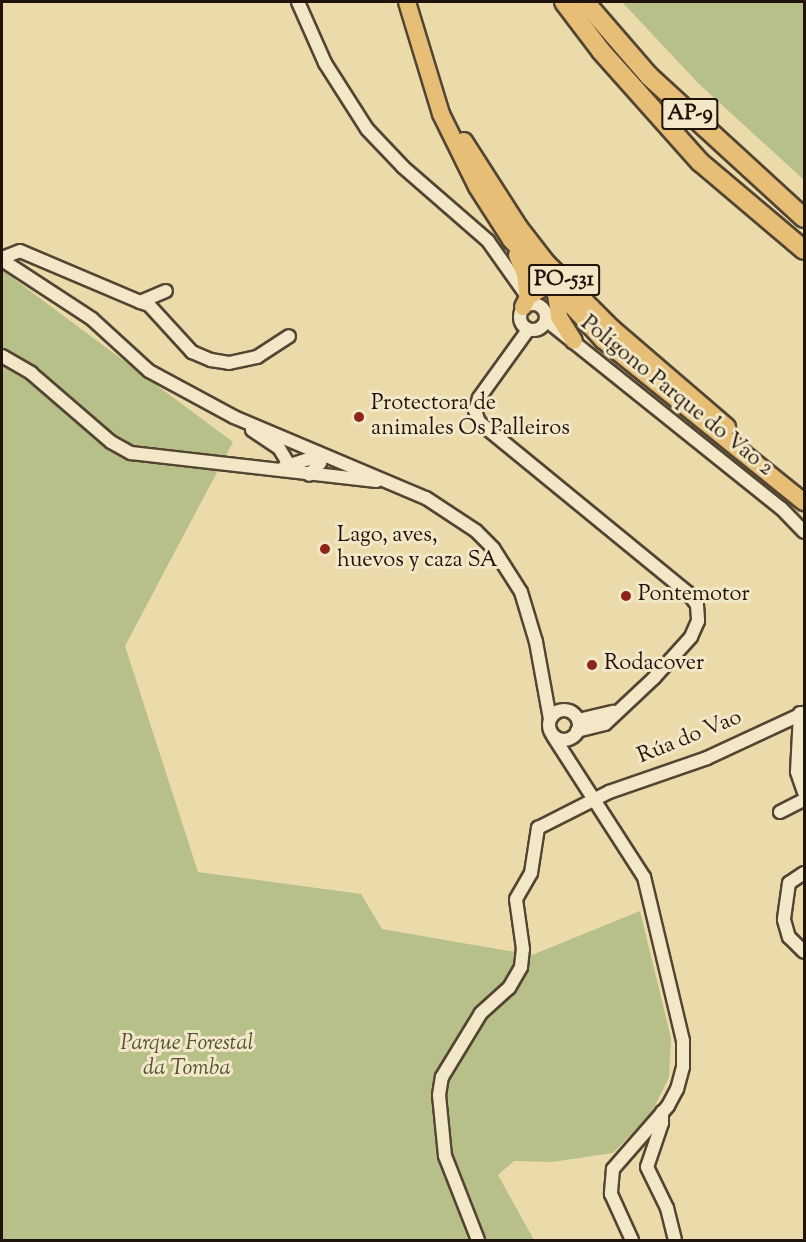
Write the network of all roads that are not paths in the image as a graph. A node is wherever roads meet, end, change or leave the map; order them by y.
1 (298, 2) edge
2 (407, 2) edge
3 (416, 2) edge
4 (564, 2) edge
5 (585, 2) edge
6 (496, 191) junction
7 (804, 218) edge
8 (508, 232) junction
9 (488, 241) junction
10 (804, 250) edge
11 (2, 259) edge
12 (166, 291) dead end
13 (556, 291) junction
14 (526, 301) junction
15 (140, 302) junction
16 (546, 320) junction
17 (528, 330) junction
18 (289, 336) dead end
19 (574, 341) junction
20 (2, 356) edge
21 (234, 417) junction
22 (320, 454) junction
23 (290, 466) junction
24 (274, 470) junction
25 (309, 475) junction
26 (384, 480) junction
27 (804, 491) edge
28 (804, 502) edge
29 (804, 532) edge
30 (542, 689) junction
31 (560, 711) junction
32 (802, 713) edge
33 (550, 719) junction
34 (578, 726) junction
35 (553, 736) junction
36 (567, 740) junction
37 (567, 759) junction
38 (804, 792) edge
39 (804, 800) edge
40 (594, 801) junction
41 (780, 812) dead end
42 (804, 873) edge
43 (804, 952) edge
44 (662, 1113) junction
45 (478, 1240) edge
46 (632, 1240) edge
47 (675, 1240) edge

1 - 9 street
2 - 8 main road, PO-531
3 - 6 main road, PO-531
4 - 10 highway, AP-9
5 - 7 highway, AP-9
6 - 8 main road
6 - 27 main road, PO-531
8 - 9 street
8 - 13 main road, PO-531
8 - 14 main road
9 - 14 street
11 - 15 street
11 - 21 street
12 - 15 street
13 - 14 main road
13 - 19 main road
13 - 27 main road
13 - 28 main road, PO-531
14 - 16 street
14 - 17 street
15 - 18 street
16 - 17 street
16 - 19 street, Polígono Parque do Vao 2
17 - 34 street
19 - 29 street, Polígono Parque do Vao 2
20 - 24 street
21 - 22 street
21 - 23 street
22 - 23 street
22 - 25 street
22 - 26 street
23 - 24 street
24 - 25 street
25 - 26 street
26 - 30 street
30 - 31 street
30 - 33 street
31 - 33 street
31 - 34 street
32 - 38 street
32 - 40 street, Rúa do Vao
33 - 35 street
34 - 36 street
35 - 36 street
35 - 37 street
36 - 37 street
37 - 40 street
39 - 41 street
40 - 44 street
40 - 45 street, Rúa do Vao
42 - 43 street
44 - 46 street
44 - 47 street

